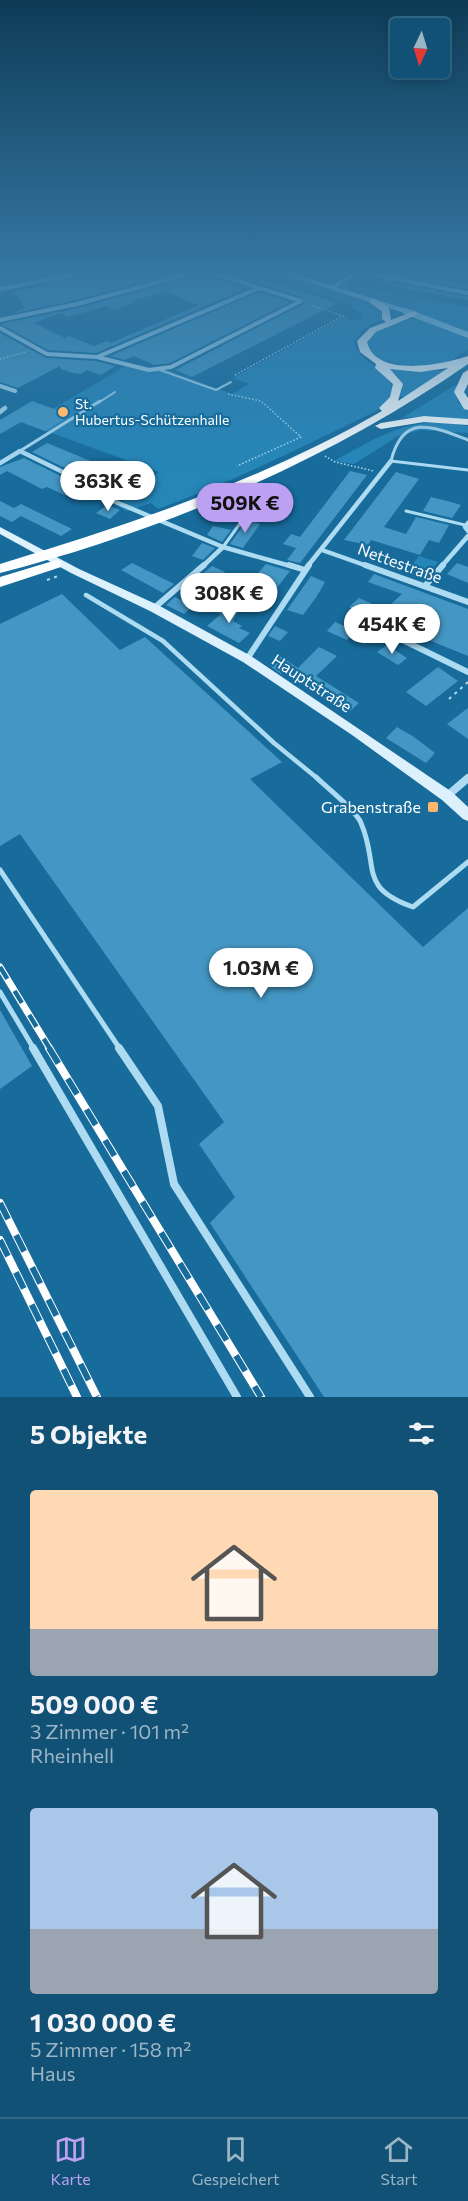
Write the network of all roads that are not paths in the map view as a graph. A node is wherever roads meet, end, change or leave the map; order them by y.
1 (18, 339) edge
2 (139, 339) edge
3 (223, 339) edge
4 (360, 339) edge
5 (363, 339) edge
6 (97, 357) junction
7 (467, 366) edge
8 (160, 370) junction
9 (231, 382) dead end
10 (0, 386) edge
11 (15, 391) dead end
12 (115, 392) dead end
13 (468, 407) edge
14 (379, 422) junction
15 (468, 423) edge
16 (468, 440) edge
17 (336, 444) junction
18 (20, 451) junction
19 (391, 461) junction
20 (0, 463) edge
21 (468, 470) edge
22 (249, 511) dead end
23 (406, 511) dead end
24 (467, 524) edge
25 (0, 530) edge
26 (468, 531) edge
27 (468, 536) edge
28 (223, 547) junction
29 (322, 550) junction
30 (0, 569) edge
31 (305, 570) junction
32 (0, 582) edge
33 (424, 586) junction
34 (86, 595) dead end
35 (468, 602) edge
36 (154, 608) junction
37 (370, 624) dead end
38 (246, 659) junction
39 (468, 672) edge
40 (468, 778) edge
41 (447, 796) junction
42 (468, 815) edge
43 (468, 862) edge
44 (0, 870) edge
45 (0, 992) edge
46 (237, 1397) edge
47 (310, 1397) edge

1 - 6 street
2 - 6 street
3 - 8 street
4 - 14 highway
5 - 7 highway
6 - 8 street
7 - 13 highway
7 - 14 highway
8 - 9 lane
10 - 11 street
12 - 18 lane
14 - 15 highway
14 - 17 highway
16 - 19 lane
17 - 30 highway
17 - 32 highway
18 - 20 street
18 - 28 street
19 - 21 lane
19 - 29 street
22 - 28 lane
23 - 24 lane
24 - 26 street
25 - 36 main road, Hauptstraße
27 - 33 street
28 - 31 street
28 - 36 street
29 - 31 street
29 - 33 street, Nettestraße
31 - 38 street
33 - 35 street, Nettestraße
34 - 43 lane
36 - 38 main road, Hauptstraße
37 - 39 street
38 - 41 main road, Hauptstraße
40 - 41 street
41 - 42 main road, Hauptstraße
44 - 47 lane
45 - 46 lane

